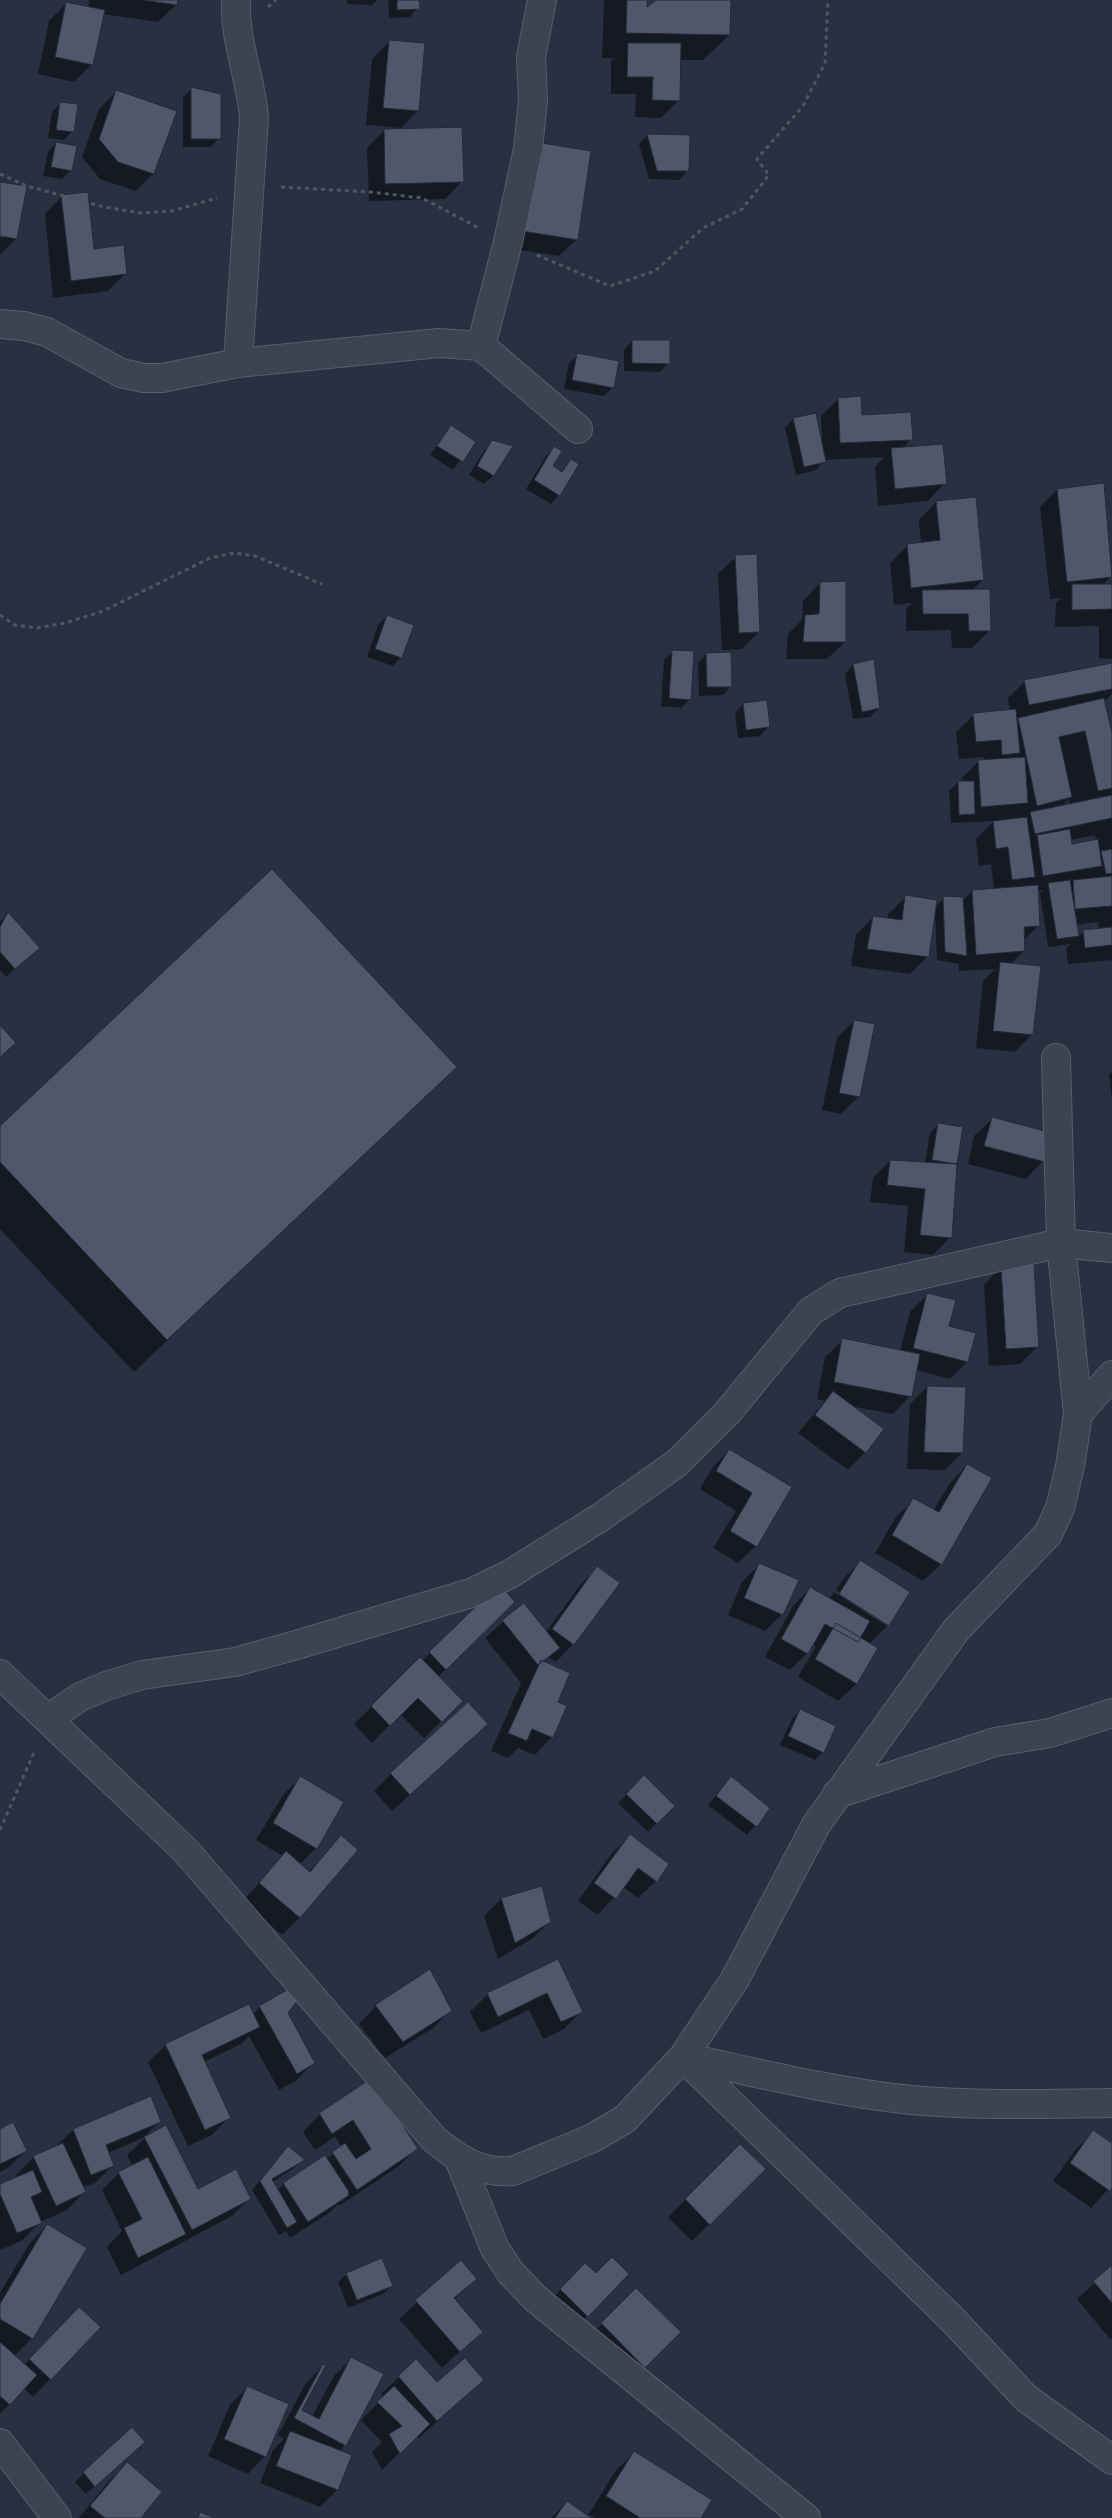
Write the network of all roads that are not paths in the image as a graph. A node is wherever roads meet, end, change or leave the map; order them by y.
1 (236, 0) edge
2 (542, 0) edge
3 (0, 324) edge
4 (481, 346) junction
5 (238, 364) junction
6 (578, 429) dead end
7 (1056, 1058) dead end
8 (1061, 1243) junction
9 (1112, 1248) edge
10 (1112, 1375) edge
11 (1078, 1414) junction
12 (0, 1674) edge
13 (1112, 1712) edge
14 (48, 1718) junction
15 (838, 1794) junction
16 (683, 2057) junction
17 (1112, 2103) edge
18 (459, 2159) junction
19 (0, 2443) edge
20 (1112, 2460) edge
21 (57, 2518) edge
22 (806, 2518) edge

1 - 5 street
2 - 4 street
3 - 5 street
4 - 5 street
4 - 6 street
7 - 8 street
8 - 9 street
8 - 11 street
8 - 14 street
10 - 11 street
11 - 15 street
12 - 14 street
13 - 15 street
14 - 18 street
15 - 16 street
16 - 17 street
16 - 18 street
16 - 20 street
18 - 22 street
19 - 21 street

